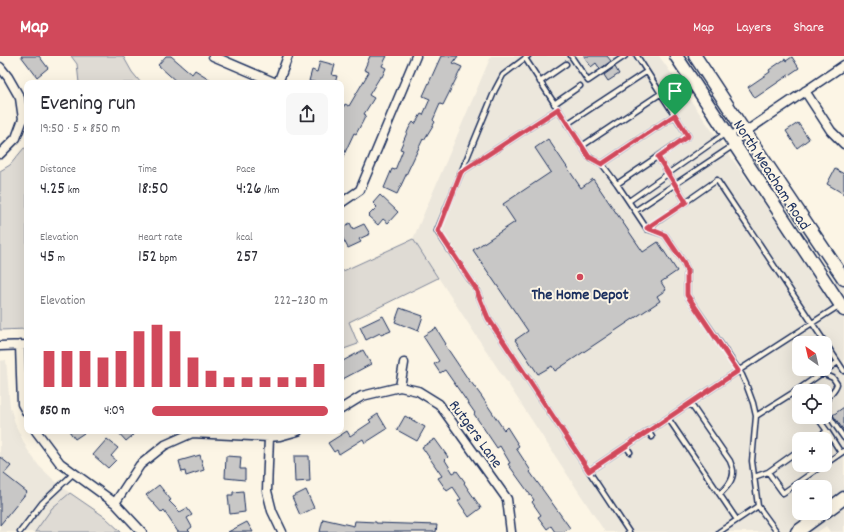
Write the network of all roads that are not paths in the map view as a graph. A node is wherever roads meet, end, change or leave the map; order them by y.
1 (213, 56) edge
2 (288, 56) edge
3 (416, 56) edge
4 (571, 56) edge
5 (625, 56) edge
6 (637, 56) edge
7 (676, 56) edge
8 (695, 56) edge
9 (526, 57) edge
10 (566, 64) dead end
11 (844, 65) edge
12 (0, 67) edge
13 (646, 72) junction
14 (270, 80) edge
15 (278, 80) edge
16 (540, 82) junction
17 (580, 86) dead end
18 (805, 91) junction
19 (660, 94) junction
20 (554, 104) junction
21 (558, 109) junction
22 (675, 115) junction
23 (568, 124) junction
24 (745, 132) junction
25 (726, 133) junction
26 (734, 144) junction
27 (844, 144) edge
28 (582, 146) junction
29 (0, 154) edge
30 (658, 157) junction
31 (602, 164) junction
32 (461, 172) junction
33 (668, 174) junction
34 (617, 184) junction
35 (674, 184) junction
36 (344, 201) edge
37 (629, 201) junction
38 (686, 202) junction
39 (635, 211) junction
40 (647, 228) junction
41 (844, 278) edge
42 (842, 308) edge
43 (813, 323) junction
44 (24, 345) edge
45 (0, 346) edge
46 (838, 362) junction
47 (404, 363) dead end
48 (832, 366) edge
49 (738, 371) junction
50 (844, 371) edge
51 (818, 376) edge
52 (829, 376) edge
53 (808, 384) edge
54 (400, 387) junction
55 (792, 395) edge
56 (690, 402) junction
57 (344, 407) edge
58 (24, 408) edge
59 (756, 416) junction
60 (668, 418) junction
61 (822, 424) edge
62 (648, 431) junction
63 (827, 431) joint
64 (38, 434) edge
65 (190, 434) edge
66 (211, 434) edge
67 (287, 434) edge
68 (269, 437) junction
69 (652, 437) dead end
70 (844, 438) edge
71 (626, 446) junction
72 (630, 452) dead end
73 (842, 452) edge
74 (792, 455) edge
75 (832, 459) edge
76 (589, 471) junction
77 (768, 472) junction
78 (813, 472) edge
79 (74, 473) junction
80 (754, 477) junction
81 (720, 494) junction
82 (844, 498) edge
83 (115, 503) junction
84 (758, 506) junction
85 (832, 506) edge
86 (737, 520) junction
87 (815, 520) edge
88 (803, 530) edge
89 (20, 532) edge
90 (142, 532) edge
91 (282, 532) edge
92 (511, 532) edge
93 (629, 532) edge
94 (719, 532) edge
95 (777, 532) edge

1 - 14 street
2 - 15 street
3 - 36 street
4 - 5 lane
6 - 13 lane
7 - 25 main road, North Meacham Road
8 - 24 main road, North Meacham Road
9 - 16 lane
9 - 32 lane
10 - 16 lane
11 - 18 street
12 - 29 street
13 - 19 lane
13 - 23 lane
16 - 20 lane
17 - 20 lane
18 - 24 street
18 - 27 street
19 - 22 lane
19 - 28 lane
20 - 21 lane
21 - 23 lane
21 - 32 lane
22 - 30 lane
22 - 31 lane
23 - 28 lane
24 - 25 lane
24 - 26 lane
24 - 41 main road, North Meacham Road
25 - 26 main road, North Meacham Road
25 - 33 lane
26 - 35 lane
26 - 42 main road, North Meacham Road
28 - 31 lane
30 - 33 lane
30 - 34 lane
31 - 34 lane
32 - 76 lane
33 - 35 lane
33 - 37 lane
34 - 37 lane
35 - 38 lane
35 - 39 lane
37 - 39 lane
38 - 40 lane
38 - 43 lane
39 - 40 lane
40 - 49 lane
42 - 43 lane
43 - 46 lane
43 - 49 lane
44 - 45 street
44 - 58 street
46 - 48 lane
46 - 50 lane
47 - 54 street
49 - 56 lane
49 - 59 lane
51 - 53 lane
52 - 70 lane
54 - 57 street, Rutgers Lane
54 - 92 street, Rutgers Lane
55 - 59 lane
56 - 60 lane
56 - 81 lane
59 - 80 lane
60 - 62 lane
60 - 81 lane
61 - 63 lane
62 - 69 lane
62 - 71 lane
63 - 73 lane
64 - 79 street
65 - 83 street
66 - 68 street
67 - 68 street
68 - 91 street
71 - 72 lane
71 - 76 lane
73 - 75 lane
74 - 77 lane
76 - 93 lane
77 - 78 lane
77 - 80 lane
79 - 83 street
79 - 89 lane
80 - 84 lane
81 - 86 lane
82 - 85 main road
83 - 90 street
84 - 86 lane
84 - 95 lane
86 - 94 lane
87 - 88 main road

